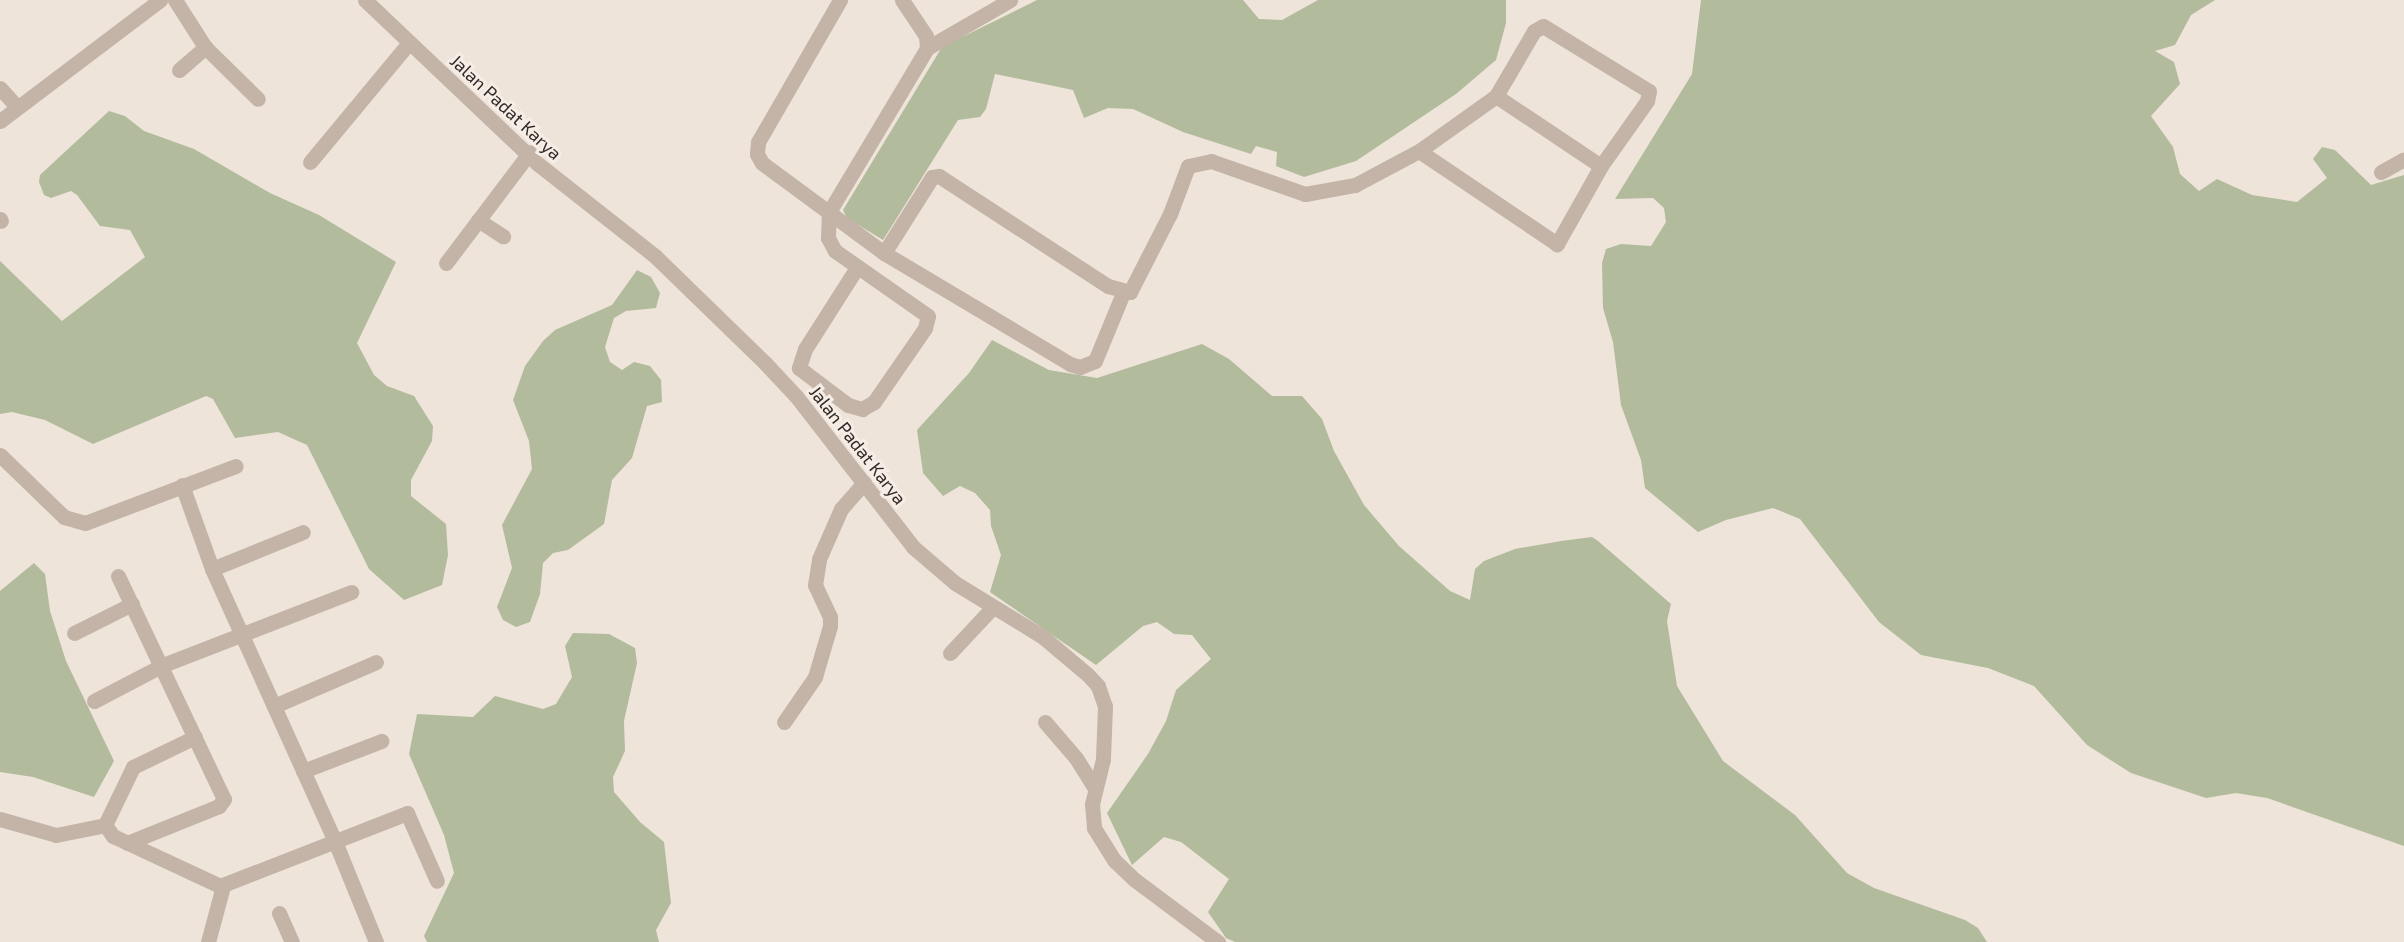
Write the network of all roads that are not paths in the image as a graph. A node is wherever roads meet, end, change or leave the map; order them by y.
1 (160, 0) edge
2 (175, 0) edge
3 (365, 0) edge
4 (840, 0) edge
5 (902, 0) edge
6 (1010, 0) edge
7 (408, 44) junction
8 (205, 47) junction
9 (927, 48) junction
10 (179, 70) dead end
11 (0, 88) edge
12 (1496, 96) junction
13 (258, 99) dead end
14 (17, 107) junction
15 (0, 121) edge
16 (1419, 151) junction
17 (530, 152) junction
18 (2404, 159) edge
19 (310, 162) dead end
20 (1600, 166) junction
21 (2381, 172) dead end
22 (829, 212) junction
23 (478, 220) junction
24 (503, 236) dead end
25 (884, 253) junction
26 (446, 263) dead end
27 (856, 269) junction
28 (1123, 293) junction
29 (0, 455) edge
30 (236, 466) dead end
31 (864, 483) junction
32 (182, 485) junction
33 (303, 532) dead end
34 (212, 569) junction
35 (118, 576) dead end
36 (351, 592) dead end
37 (132, 604) junction
38 (993, 608) junction
39 (242, 632) junction
40 (74, 633) dead end
41 (950, 653) dead end
42 (376, 662) dead end
43 (163, 665) junction
44 (94, 701) dead end
45 (274, 706) junction
46 (784, 722) dead end
47 (1045, 722) dead end
48 (195, 737) junction
49 (381, 741) dead end
50 (303, 771) junction
51 (1095, 789) junction
52 (0, 819) edge
53 (105, 825) junction
54 (334, 839) junction
55 (127, 843) junction
56 (437, 881) dead end
57 (223, 886) junction
58 (279, 914) dead end
59 (1185, 920) junction
60 (208, 942) edge
61 (292, 942) edge
62 (376, 942) edge
63 (1204, 942) edge
64 (1218, 942) edge

1 - 14 street
2 - 8 street
3 - 7 street, Jalan Padat Karya
4 - 22 street
5 - 9 street
6 - 9 street
7 - 17 street, Jalan Padat Karya
7 - 19 street
8 - 10 street
8 - 13 street
9 - 22 street
11 - 14 street
12 - 16 street
12 - 20 street
12 - 20 street
14 - 15 street
16 - 20 street
16 - 28 street
17 - 23 street
17 - 31 street, Jalan Padat Karya
18 - 21 street
22 - 25 street
22 - 27 street
23 - 24 street
23 - 26 street
25 - 28 street
25 - 28 street
27 - 27 street
29 - 32 street
30 - 32 street
31 - 38 street, Jalan Padat Karya
31 - 46 street
32 - 34 street
33 - 34 street
34 - 39 street
35 - 37 street
36 - 39 street
37 - 40 street
37 - 43 street
38 - 41 street
38 - 51 street, Jalan Padat Karya
39 - 43 street
39 - 45 street
42 - 45 street
43 - 44 street
43 - 48 street
45 - 50 street
47 - 51 street
48 - 53 street
48 - 55 street
49 - 50 street
50 - 54 street
51 - 59 street, Jalan Padat Karya
52 - 53 street
53 - 55 street
54 - 56 street
54 - 57 street
54 - 62 street
55 - 57 street
57 - 60 street
58 - 61 street
59 - 63 street
59 - 64 street, Jalan Padat Karya

